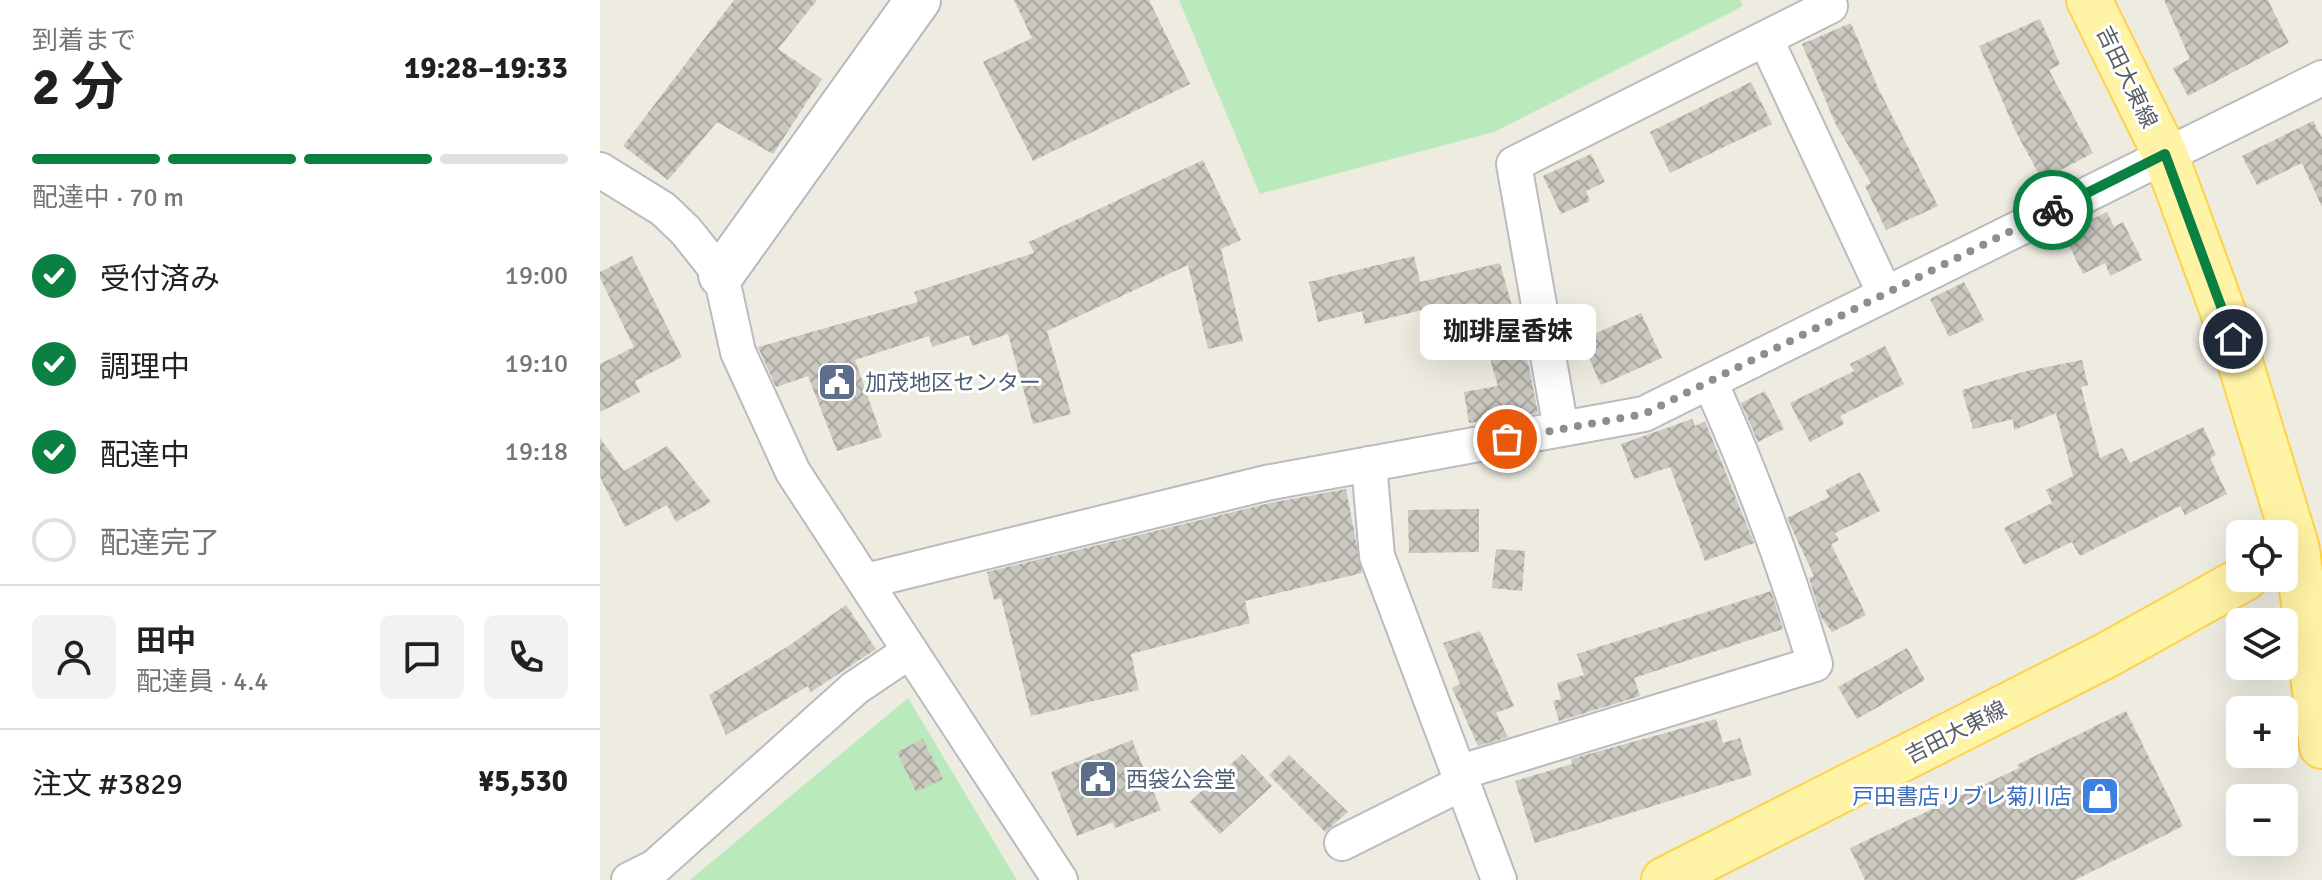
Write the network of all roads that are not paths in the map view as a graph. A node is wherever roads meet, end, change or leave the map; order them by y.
1 (1827, 0) edge
2 (2089, 0) edge
3 (916, 1) edge
4 (1766, 40) junction
5 (2322, 78) edge
6 (2165, 154) junction
7 (600, 170) edge
8 (721, 275) junction
9 (1885, 294) junction
10 (1710, 382) junction
11 (1561, 429) junction
12 (1369, 464) junction
13 (2301, 548) edge
14 (866, 581) junction
15 (2226, 589) edge
16 (910, 651) junction
17 (2319, 687) edge
18 (2322, 746) edge
19 (1462, 777) junction
20 (1342, 843) dead end
21 (629, 880) edge
22 (1060, 880) edge
23 (1499, 880) edge
24 (1664, 880) edge

1 - 4 street
2 - 6 main road, 吉田大東線
3 - 8 street
4 - 9 street
4 - 11 street
5 - 6 street
6 - 9 street
6 - 13 main road, 吉田大東線
7 - 8 street
8 - 14 street
9 - 10 street
10 - 11 street
10 - 19 street
11 - 12 street
12 - 14 street
12 - 19 street
13 - 17 main road, 吉田大東線
14 - 16 street
15 - 24 main road, 吉田大東線
16 - 21 street
16 - 22 street
17 - 18 main road, 吉田大東線
19 - 20 street
19 - 23 street

